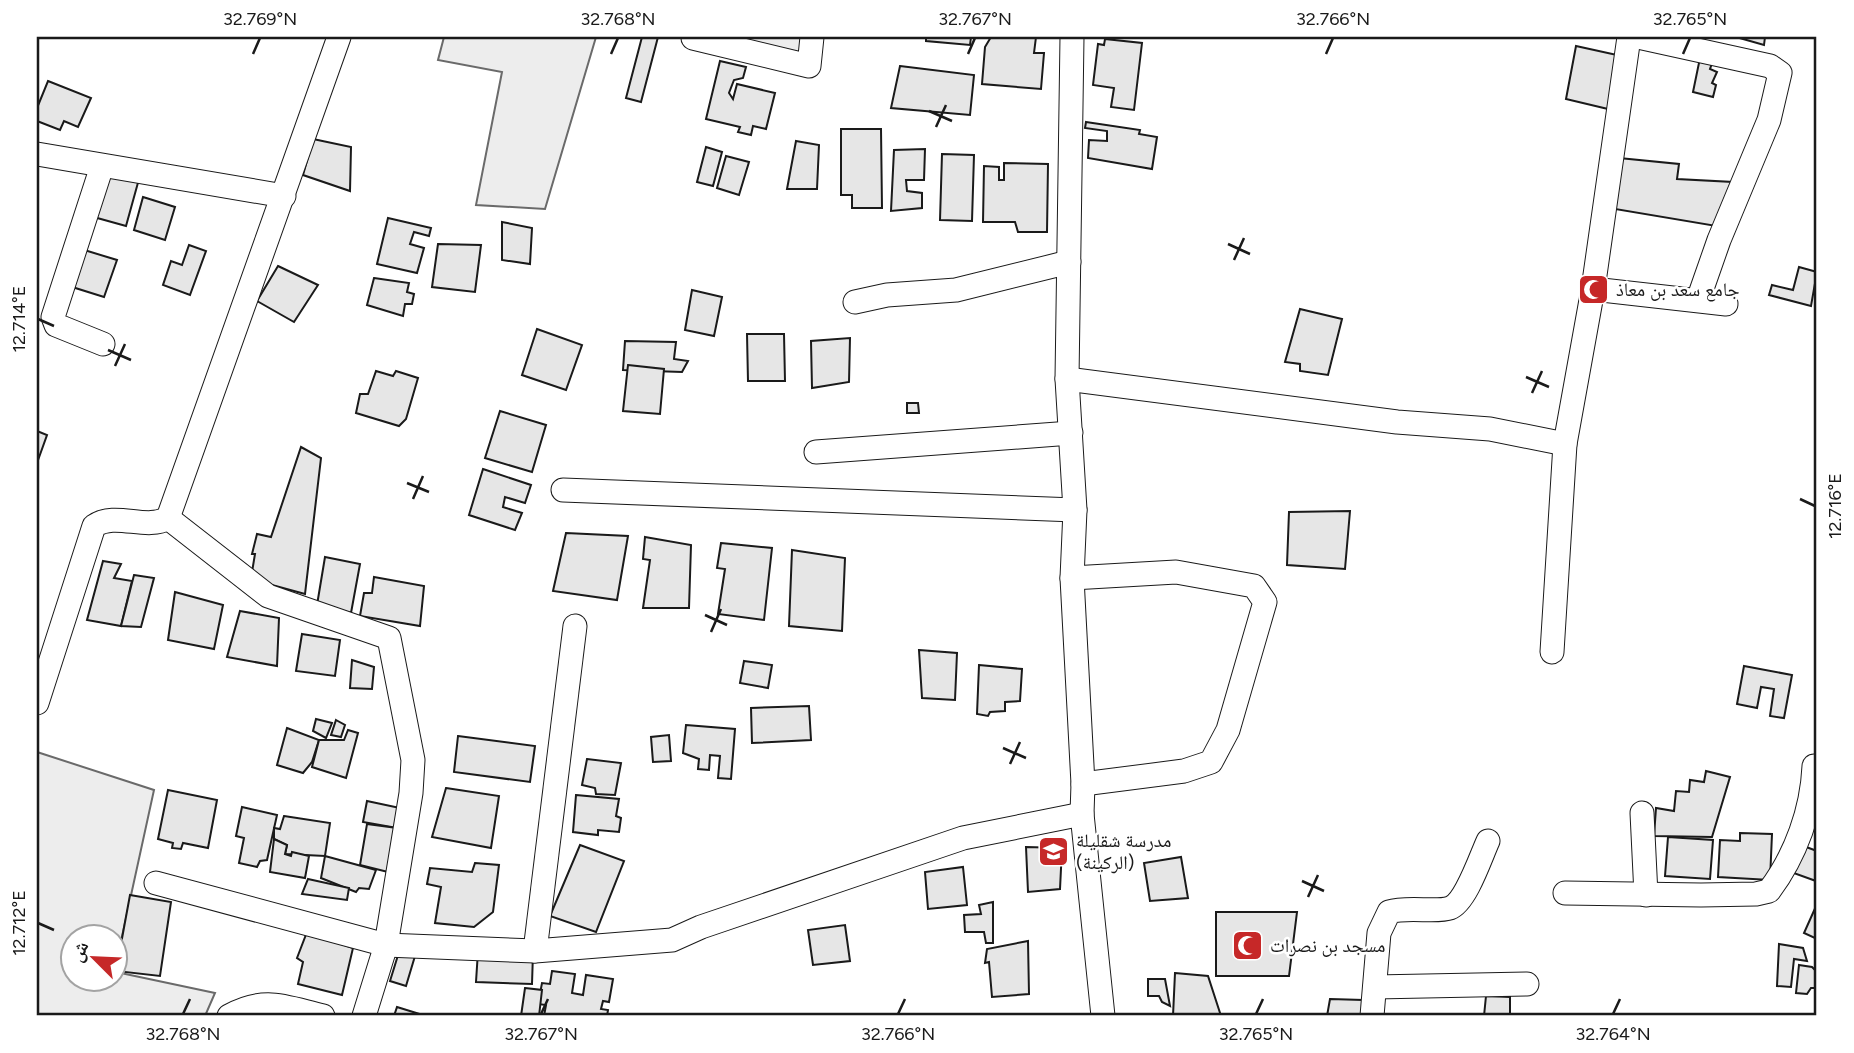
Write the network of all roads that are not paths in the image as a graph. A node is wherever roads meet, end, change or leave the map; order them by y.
1 (339, 37) edge
2 (812, 37) edge
3 (1072, 37) edge
4 (1629, 37) edge
5 (1638, 37) edge
6 (693, 38) edge
7 (37, 154) edge
8 (102, 166) junction
9 (284, 196) junction
10 (1069, 262) junction
11 (1593, 289) junction
12 (1698, 300) junction
13 (855, 302) dead end
14 (1726, 304) dead end
15 (103, 344) dead end
16 (1067, 379) junction
17 (1070, 433) junction
18 (1566, 444) junction
19 (816, 452) dead end
20 (563, 490) dead end
21 (1075, 510) junction
22 (168, 518) junction
23 (1072, 578) junction
24 (575, 626) dead end
25 (1552, 652) dead end
26 (37, 703) edge
27 (1814, 766) dead end
28 (1083, 784) junction
29 (1642, 813) dead end
30 (1082, 814) junction
31 (1488, 841) dead end
32 (1807, 844) edge
33 (156, 883) dead end
34 (1565, 893) dead end
35 (1646, 895) junction
36 (386, 945) junction
37 (535, 950) junction
38 (1527, 984) dead end
39 (1374, 987) junction
40 (229, 1016) edge
41 (323, 1016) edge
42 (365, 1016) edge
43 (1103, 1016) edge
44 (1372, 1016) edge

1 - 9 street
2 - 6 street
3 - 10 street
4 - 11 street
5 - 12 street
7 - 8 street
8 - 9 street
8 - 15 street
9 - 22 street
10 - 13 street
10 - 16 street
11 - 12 street
11 - 18 street
12 - 14 street
16 - 17 street
16 - 18 street
17 - 19 street
17 - 21 street
18 - 25 street
20 - 21 street
21 - 23 street
22 - 26 street
22 - 36 street
23 - 28 street
23 - 28 street
24 - 37 street
27 - 32 street
28 - 30 street
29 - 35 street
30 - 37 street
30 - 43 street
31 - 39 street
32 - 35 street
33 - 36 street
34 - 35 street
36 - 37 street
36 - 42 street
38 - 39 street
39 - 44 street
40 - 41 street

